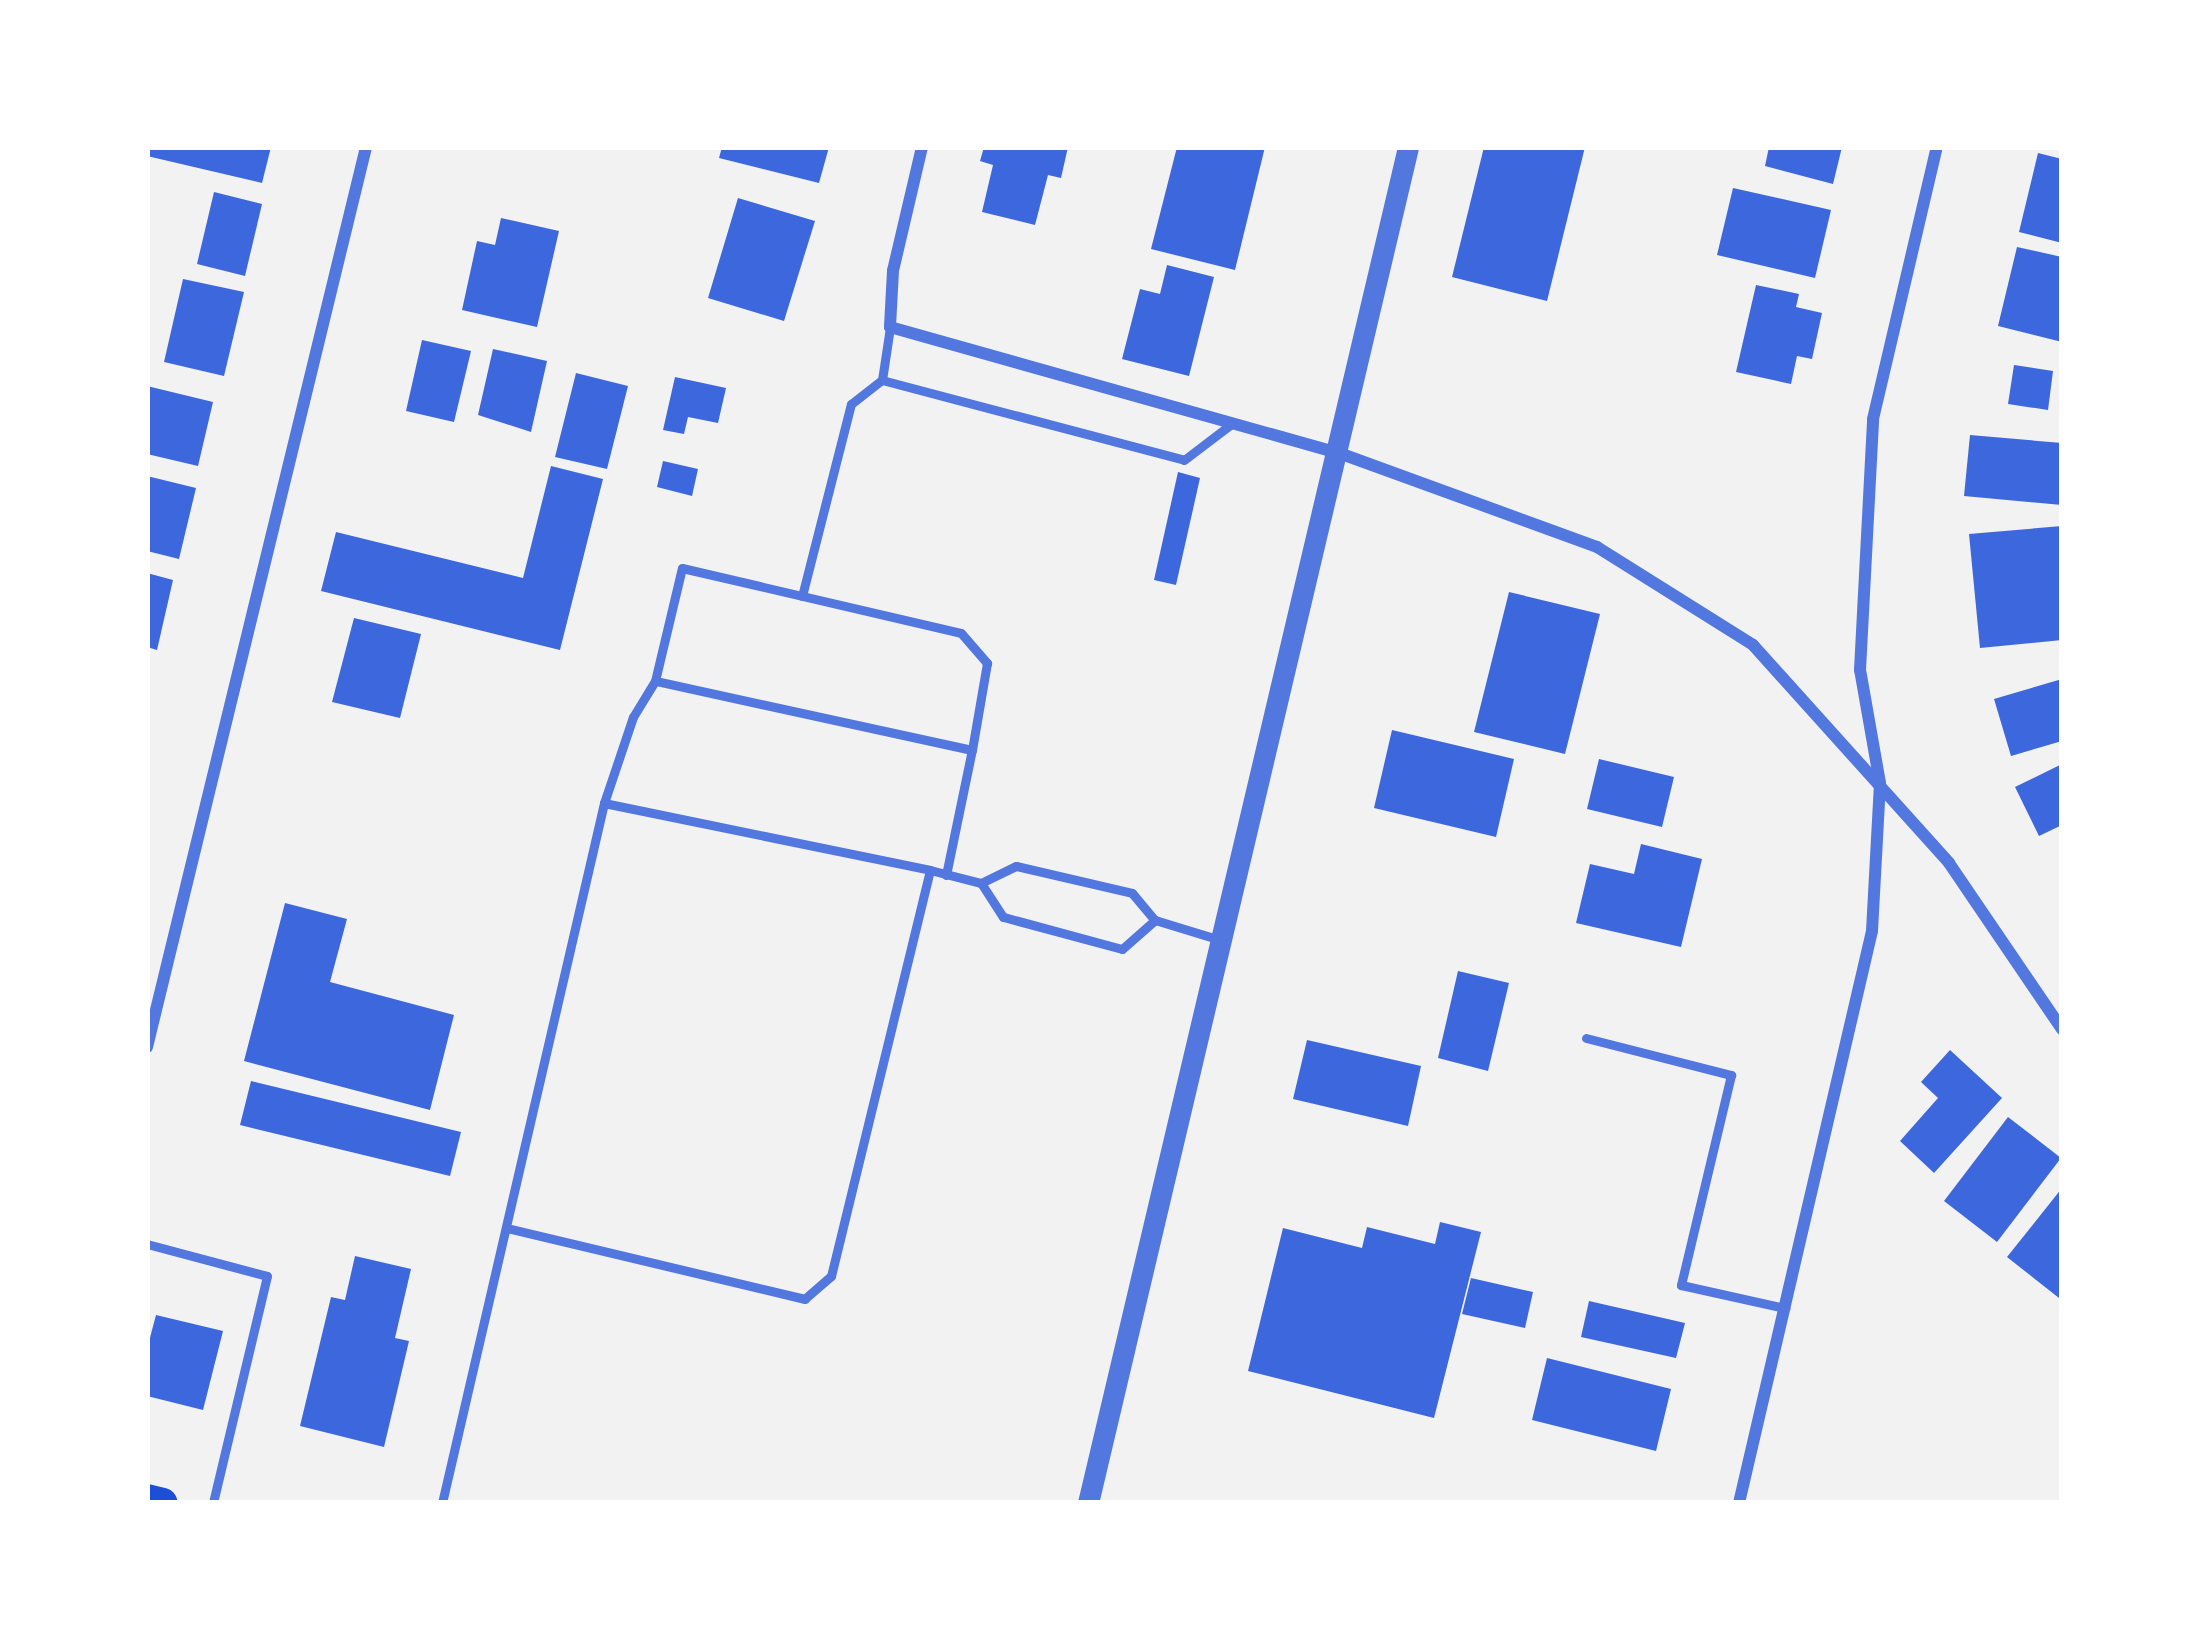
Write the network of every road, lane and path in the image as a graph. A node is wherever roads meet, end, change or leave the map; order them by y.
1 (367, 147) edge
2 (922, 147) edge
3 (1408, 147) edge
4 (1937, 147) edge
5 (890, 327) junction
6 (882, 380) junction
7 (1230, 424) junction
8 (1339, 453) junction
9 (802, 596) junction
10 (655, 681) junction
11 (972, 750) junction
12 (1880, 783) junction
13 (604, 803) junction
14 (930, 871) junction
15 (946, 875) junction
16 (981, 884) junction
17 (1155, 920) junction
18 (1222, 940) junction
19 (2062, 1029) edge
20 (1586, 1038) dead end
21 (147, 1047) edge
22 (508, 1228) junction
23 (147, 1244) edge
24 (1785, 1308) junction
25 (147, 1499) edge
26 (1092, 1502) edge
27 (163, 1503) edge
28 (213, 1503) edge
29 (442, 1503) edge
30 (1739, 1503) edge

1 - 21 street
2 - 5 street
3 - 8 street
4 - 12 street
5 - 6 lane
5 - 7 street
6 - 7 lane
6 - 9 lane
7 - 8 street
8 - 12 street
8 - 18 street
9 - 10 lane
9 - 11 lane
10 - 11 lane
10 - 13 lane
11 - 15 lane
12 - 19 street
12 - 24 street
13 - 14 lane
13 - 22 lane
14 - 15 lane
14 - 22 lane
15 - 16 lane
16 - 17 lane
16 - 17 lane
17 - 18 lane
18 - 26 street
20 - 24 lane
22 - 29 lane
23 - 28 lane
24 - 30 street
25 - 27 main road

